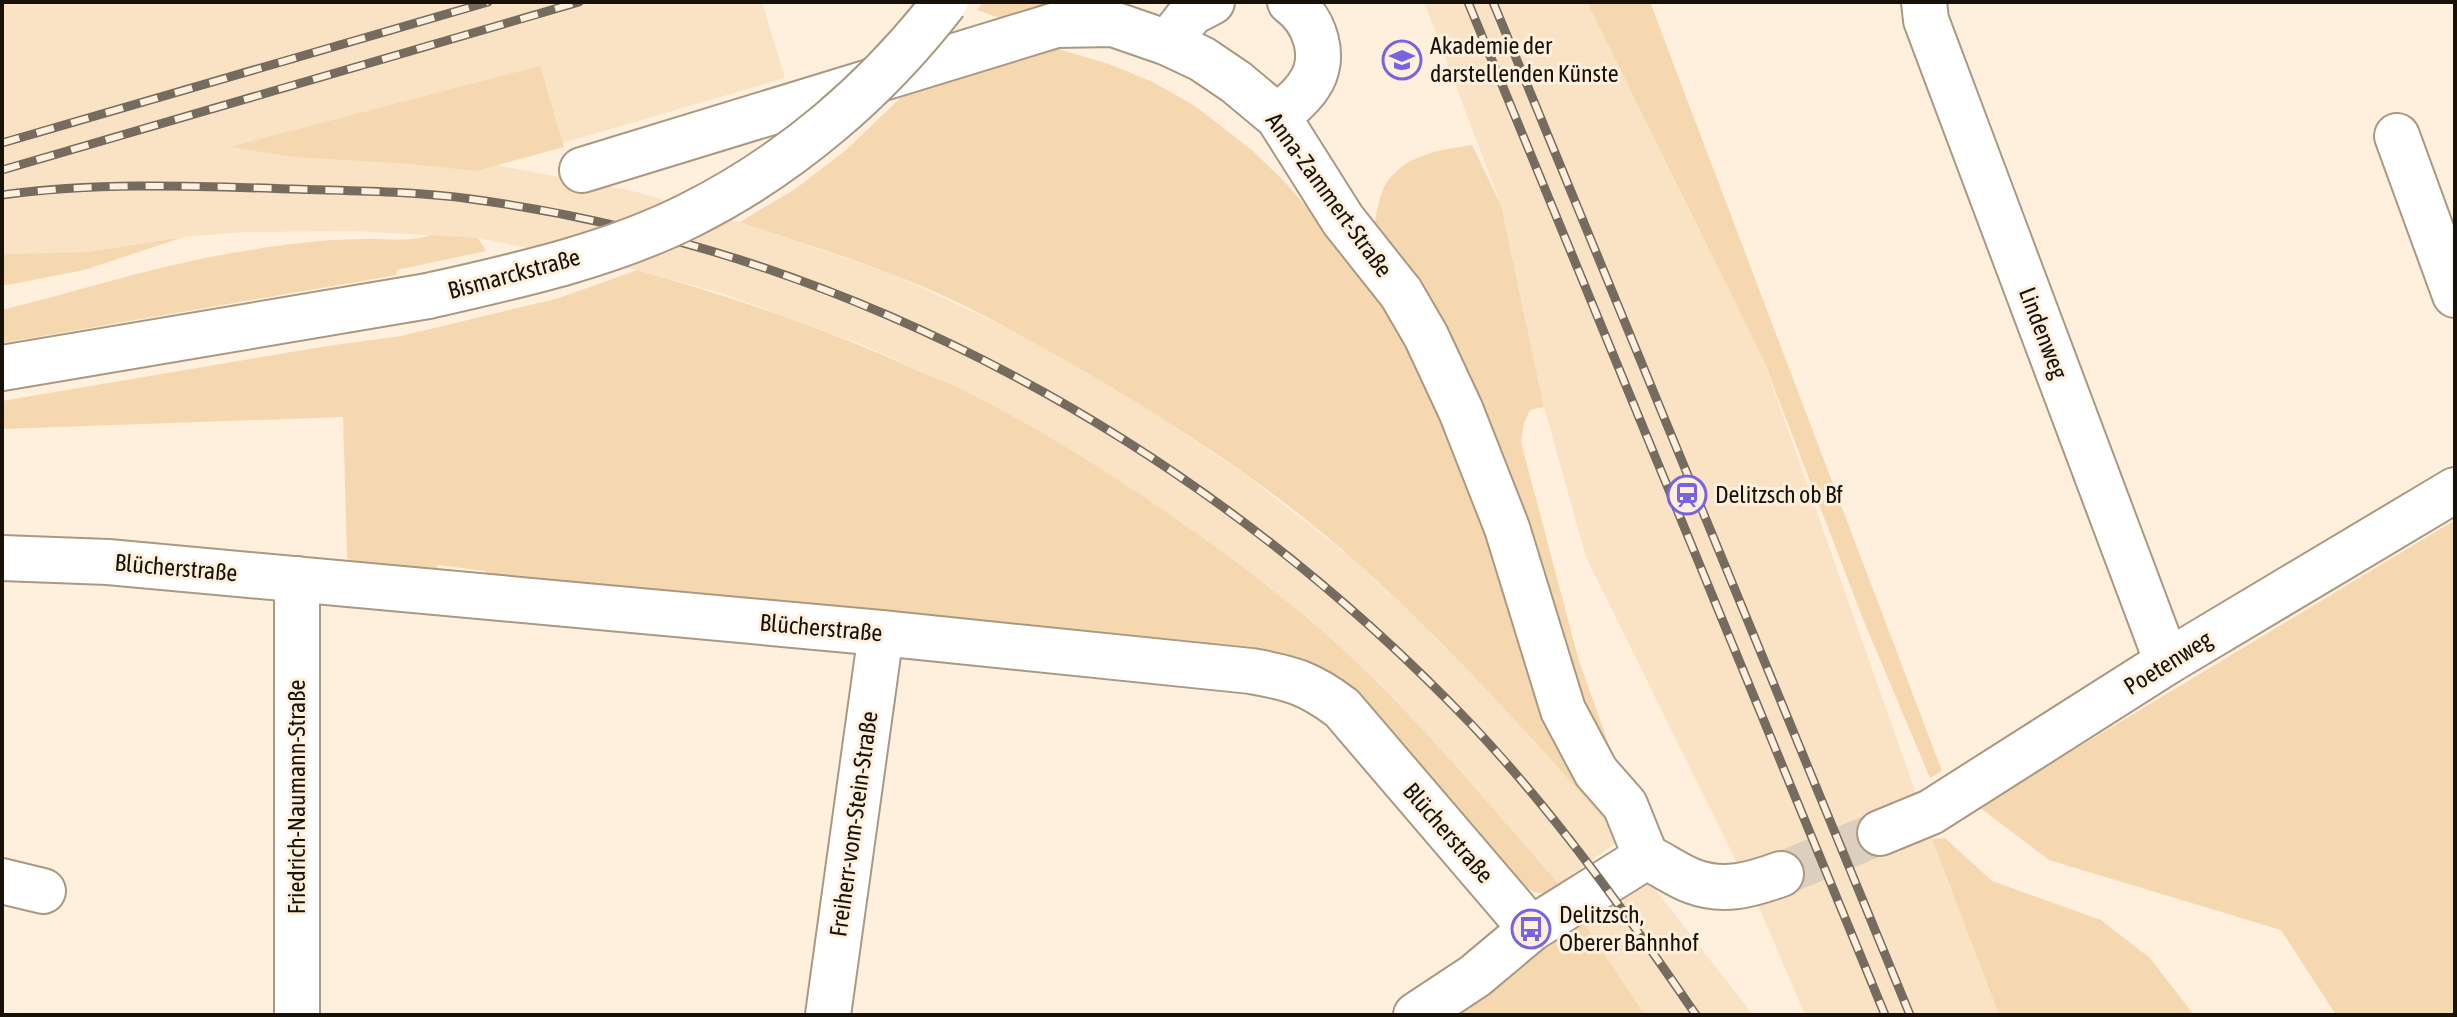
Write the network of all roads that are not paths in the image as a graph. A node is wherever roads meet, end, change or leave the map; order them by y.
1 (945, 2) edge
2 (1212, 2) edge
3 (1290, 2) edge
4 (1924, 2) edge
5 (1168, 43) junction
6 (1278, 117) junction
7 (2397, 136) dead end
8 (582, 170) dead end
9 (2455, 295) edge
10 (2, 368) edge
11 (2455, 490) edge
12 (2, 558) edge
13 (297, 579) junction
14 (881, 633) junction
15 (2167, 662) junction
16 (1880, 833) tunnel mouth
17 (1646, 857) junction
18 (1781, 874) tunnel mouth
19 (1531, 929) junction
20 (297, 1015) edge
21 (828, 1015) edge
22 (1416, 1015) edge

1 - 10 street, Bismarckstraße, bridge
2 - 5 street
3 - 6 street
4 - 15 street, Lindenweg
5 - 6 street, Anna-Zammert-Straße
5 - 8 street, Anna-Zammert-Straße
6 - 17 street, Anna-Zammert-Straße
7 - 9 street
11 - 15 street, Poetenweg
12 - 13 street, Blücherstraße
13 - 14 street, Blücherstraße
13 - 20 street, Friedrich-Naumann-Straße
14 - 19 street, Blücherstraße
14 - 21 street, Freiherr-vom-Stein-Straße
15 - 16 street, Poetenweg
17 - 18 street
17 - 19 street
19 - 22 street

